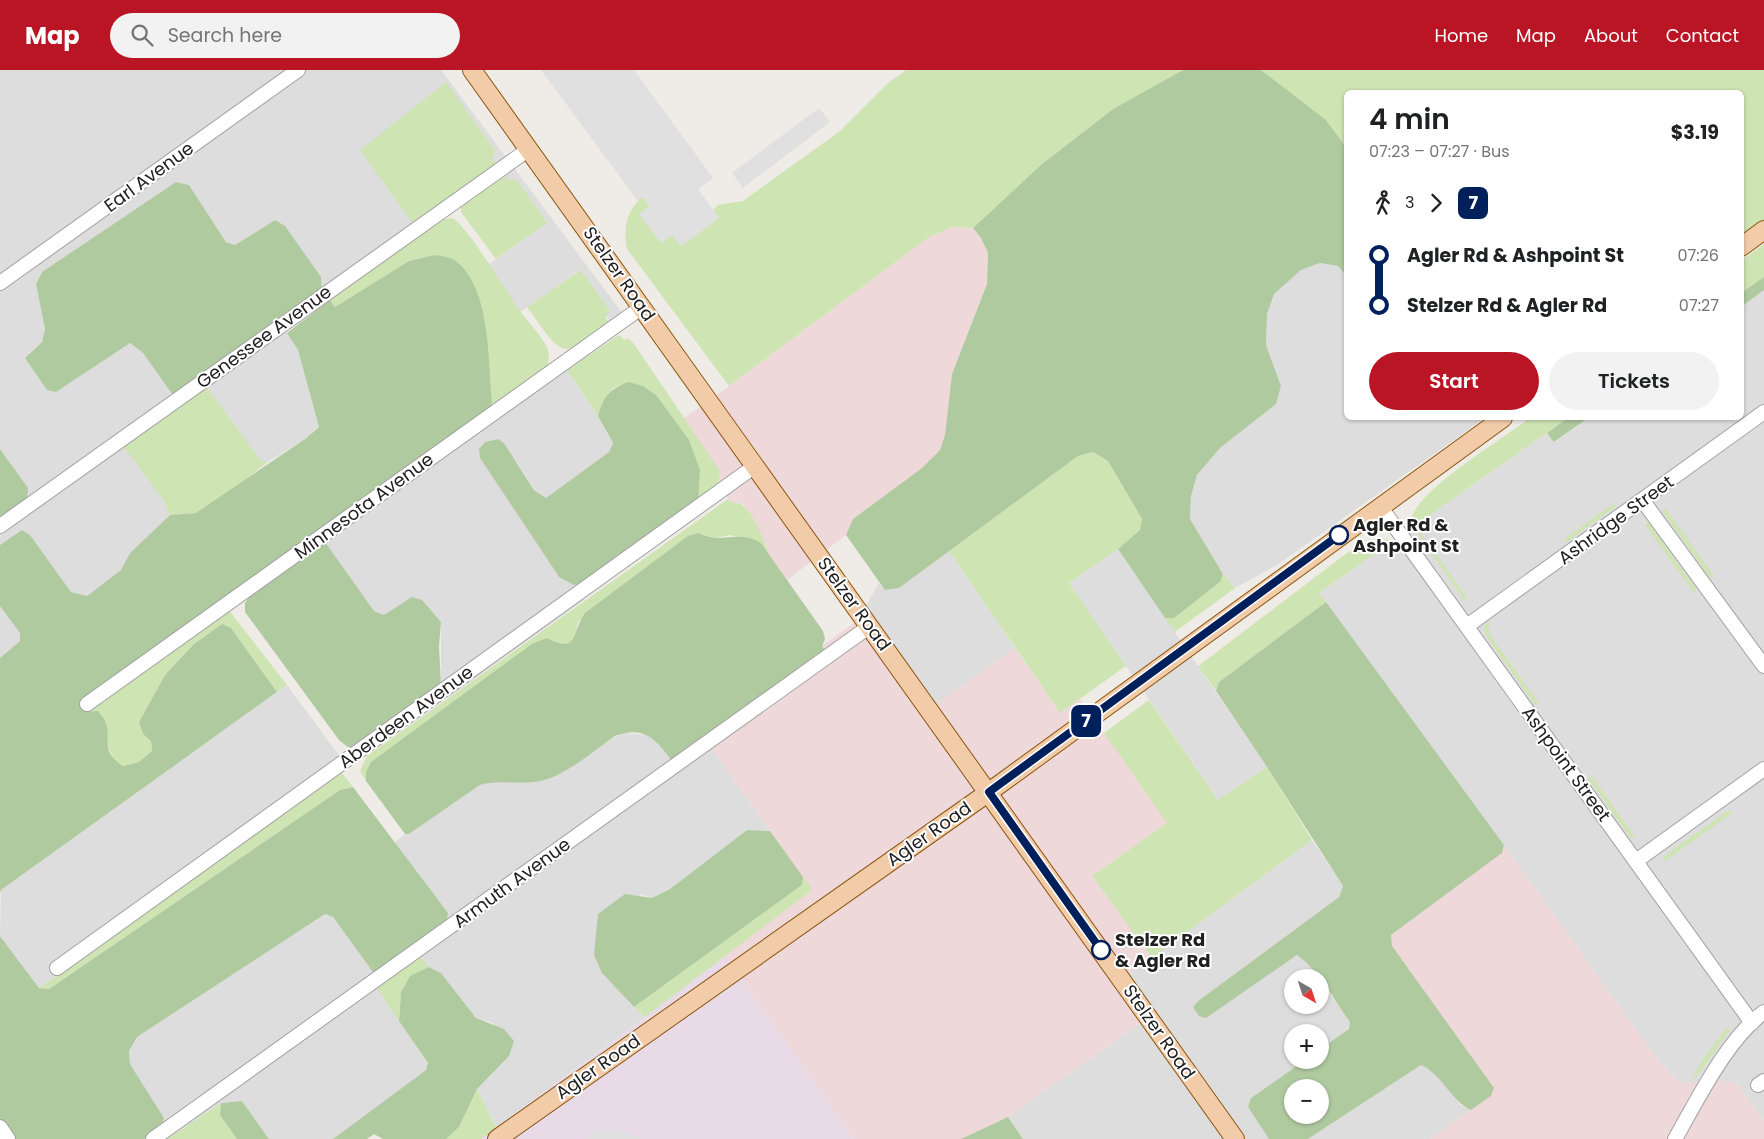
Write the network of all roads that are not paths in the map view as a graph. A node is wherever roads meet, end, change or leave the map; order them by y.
1 (298, 70) edge
2 (472, 70) edge
3 (529, 149) junction
4 (1764, 230) edge
5 (1744, 245) edge
6 (0, 283) edge
7 (642, 307) junction
8 (1764, 412) edge
9 (1501, 420) edge
10 (755, 466) junction
11 (1643, 501) junction
12 (1380, 506) junction
13 (0, 526) edge
14 (870, 626) junction
15 (1467, 626) junction
16 (1764, 666) edge
17 (87, 704) dead end
18 (1764, 769) edge
19 (989, 792) junction
20 (1636, 862) junction
21 (57, 968) dead end
22 (1764, 1012) edge
23 (1752, 1023) junction
24 (0, 1127) edge
25 (8, 1139) edge
26 (153, 1139) edge
27 (497, 1139) edge
28 (1235, 1139) edge
29 (1675, 1139) edge

1 - 6 street, Earl Avenue
2 - 3 main road, Stelzer Road
3 - 7 main road, Stelzer Road
3 - 13 street, Genessee Avenue
4 - 5 main road
7 - 10 main road, Stelzer Road
7 - 17 street, Minnesota Avenue
8 - 11 street, Ashridge Street
9 - 12 main road, Agler Road
10 - 14 main road, Stelzer Road
10 - 21 street, Aberdeen Avenue
11 - 15 street, Ashridge Street
11 - 16 street
12 - 15 street, Ashpoint Street
12 - 19 main road, Agler Road
14 - 19 main road, Stelzer Road
14 - 26 street, Armuth Avenue
15 - 20 street, Ashpoint Street
18 - 20 street
19 - 27 main road, Agler Road
19 - 28 main road, Stelzer Road
20 - 23 street, Ashpoint Street
22 - 23 street
23 - 29 street
24 - 25 street

